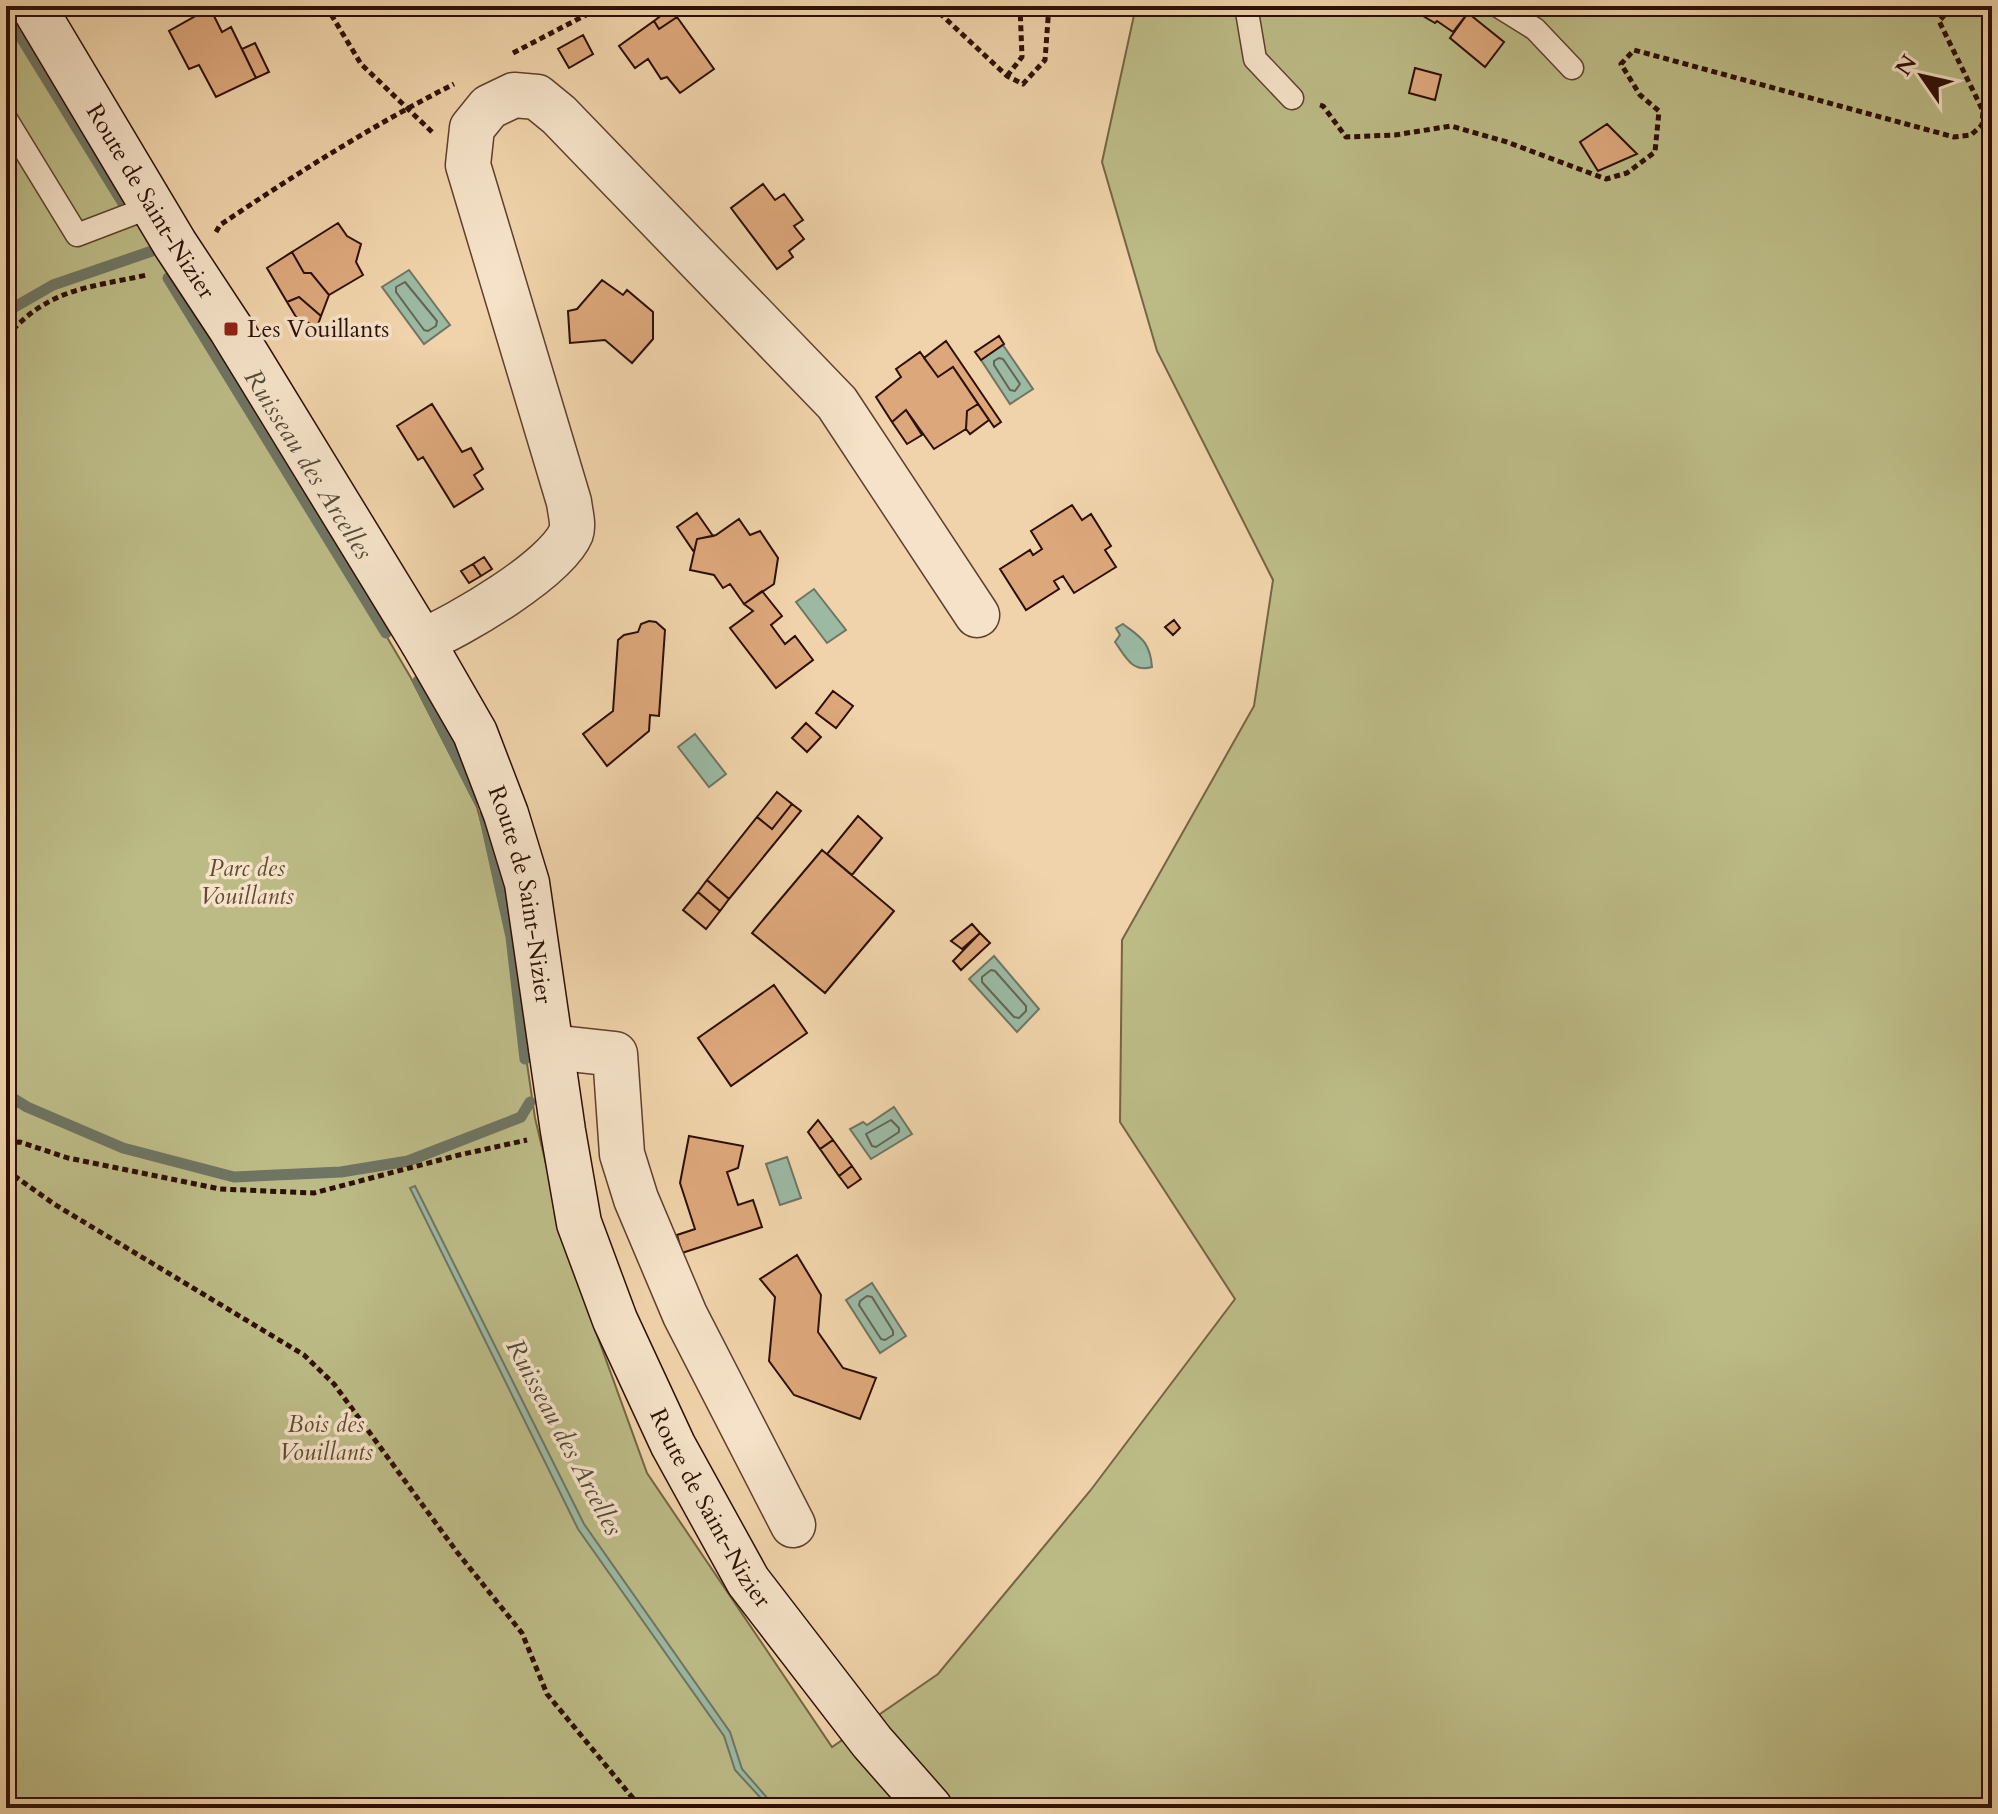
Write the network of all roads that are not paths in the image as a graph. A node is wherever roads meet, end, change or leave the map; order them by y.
1 (33, 6) edge
2 (1246, 6) edge
3 (1498, 6) edge
4 (1572, 68) dead end
5 (1292, 98) road end
6 (6, 119) edge
7 (153, 206) junction
8 (977, 615) dead end
9 (422, 641) junction
10 (551, 1047) junction
11 (793, 1525) dead end
12 (930, 1808) edge

1 - 7 main road, Route de Saint-Nizier
2 - 5 lane
3 - 4 lane
6 - 7 lane
7 - 9 main road, Route de Saint-Nizier
8 - 9 main road
9 - 10 main road, Route de Saint-Nizier
10 - 11 main road
10 - 12 main road, Route de Saint-Nizier

